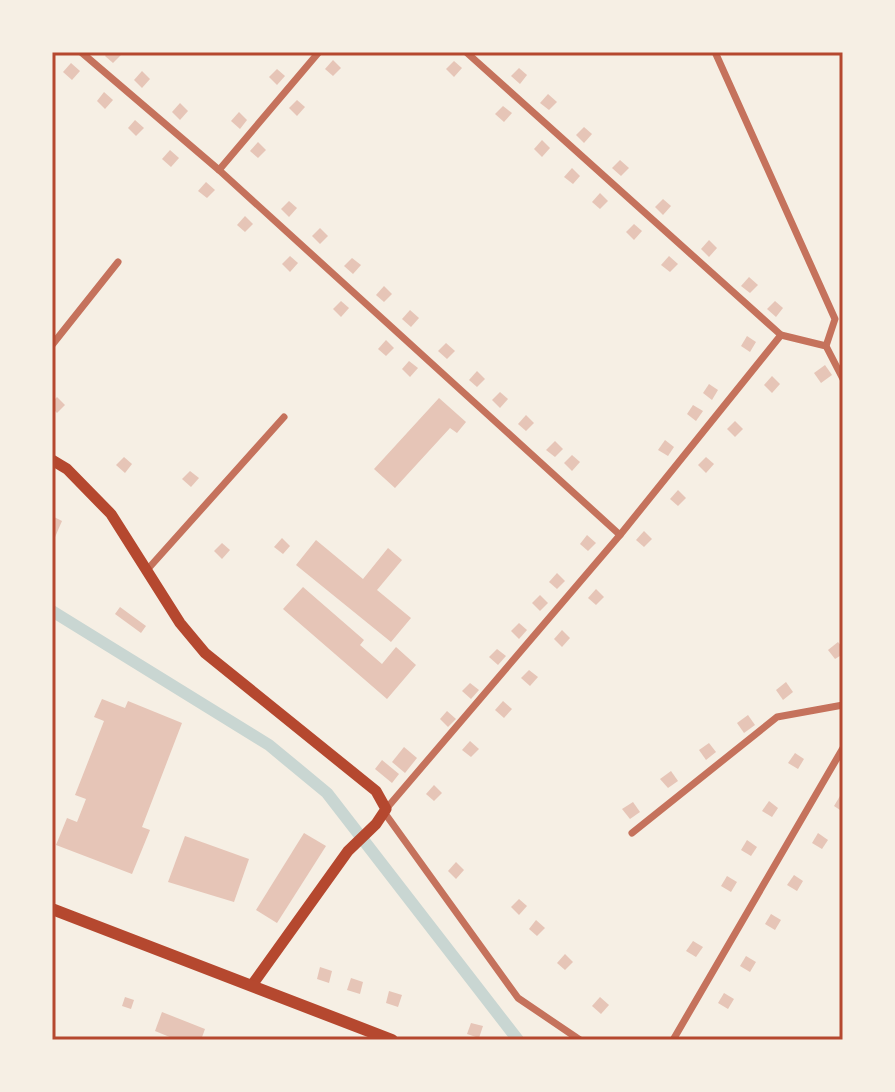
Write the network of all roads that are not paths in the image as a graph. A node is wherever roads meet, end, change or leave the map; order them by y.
1 (81, 52) edge
2 (319, 52) edge
3 (466, 52) edge
4 (715, 52) edge
5 (219, 170) junction
6 (118, 262) dead end
7 (781, 335) junction
8 (52, 345) edge
9 (826, 346) junction
10 (843, 379) edge
11 (284, 417) dead end
12 (52, 460) edge
13 (620, 535) junction
14 (147, 570) junction
15 (843, 705) edge
16 (843, 748) edge
17 (385, 811) junction
18 (632, 833) dead end
19 (52, 909) edge
20 (252, 985) junction
21 (392, 1040) edge
22 (580, 1040) edge
23 (673, 1040) edge

1 - 5 street
2 - 5 street
3 - 7 street
4 - 9 street
5 - 13 street
6 - 8 street
7 - 9 street
7 - 13 street
9 - 10 street
11 - 14 street
12 - 14 main road
13 - 17 street
14 - 17 main road
15 - 18 street
16 - 23 street
17 - 20 main road
17 - 22 street
19 - 20 main road
20 - 21 main road

